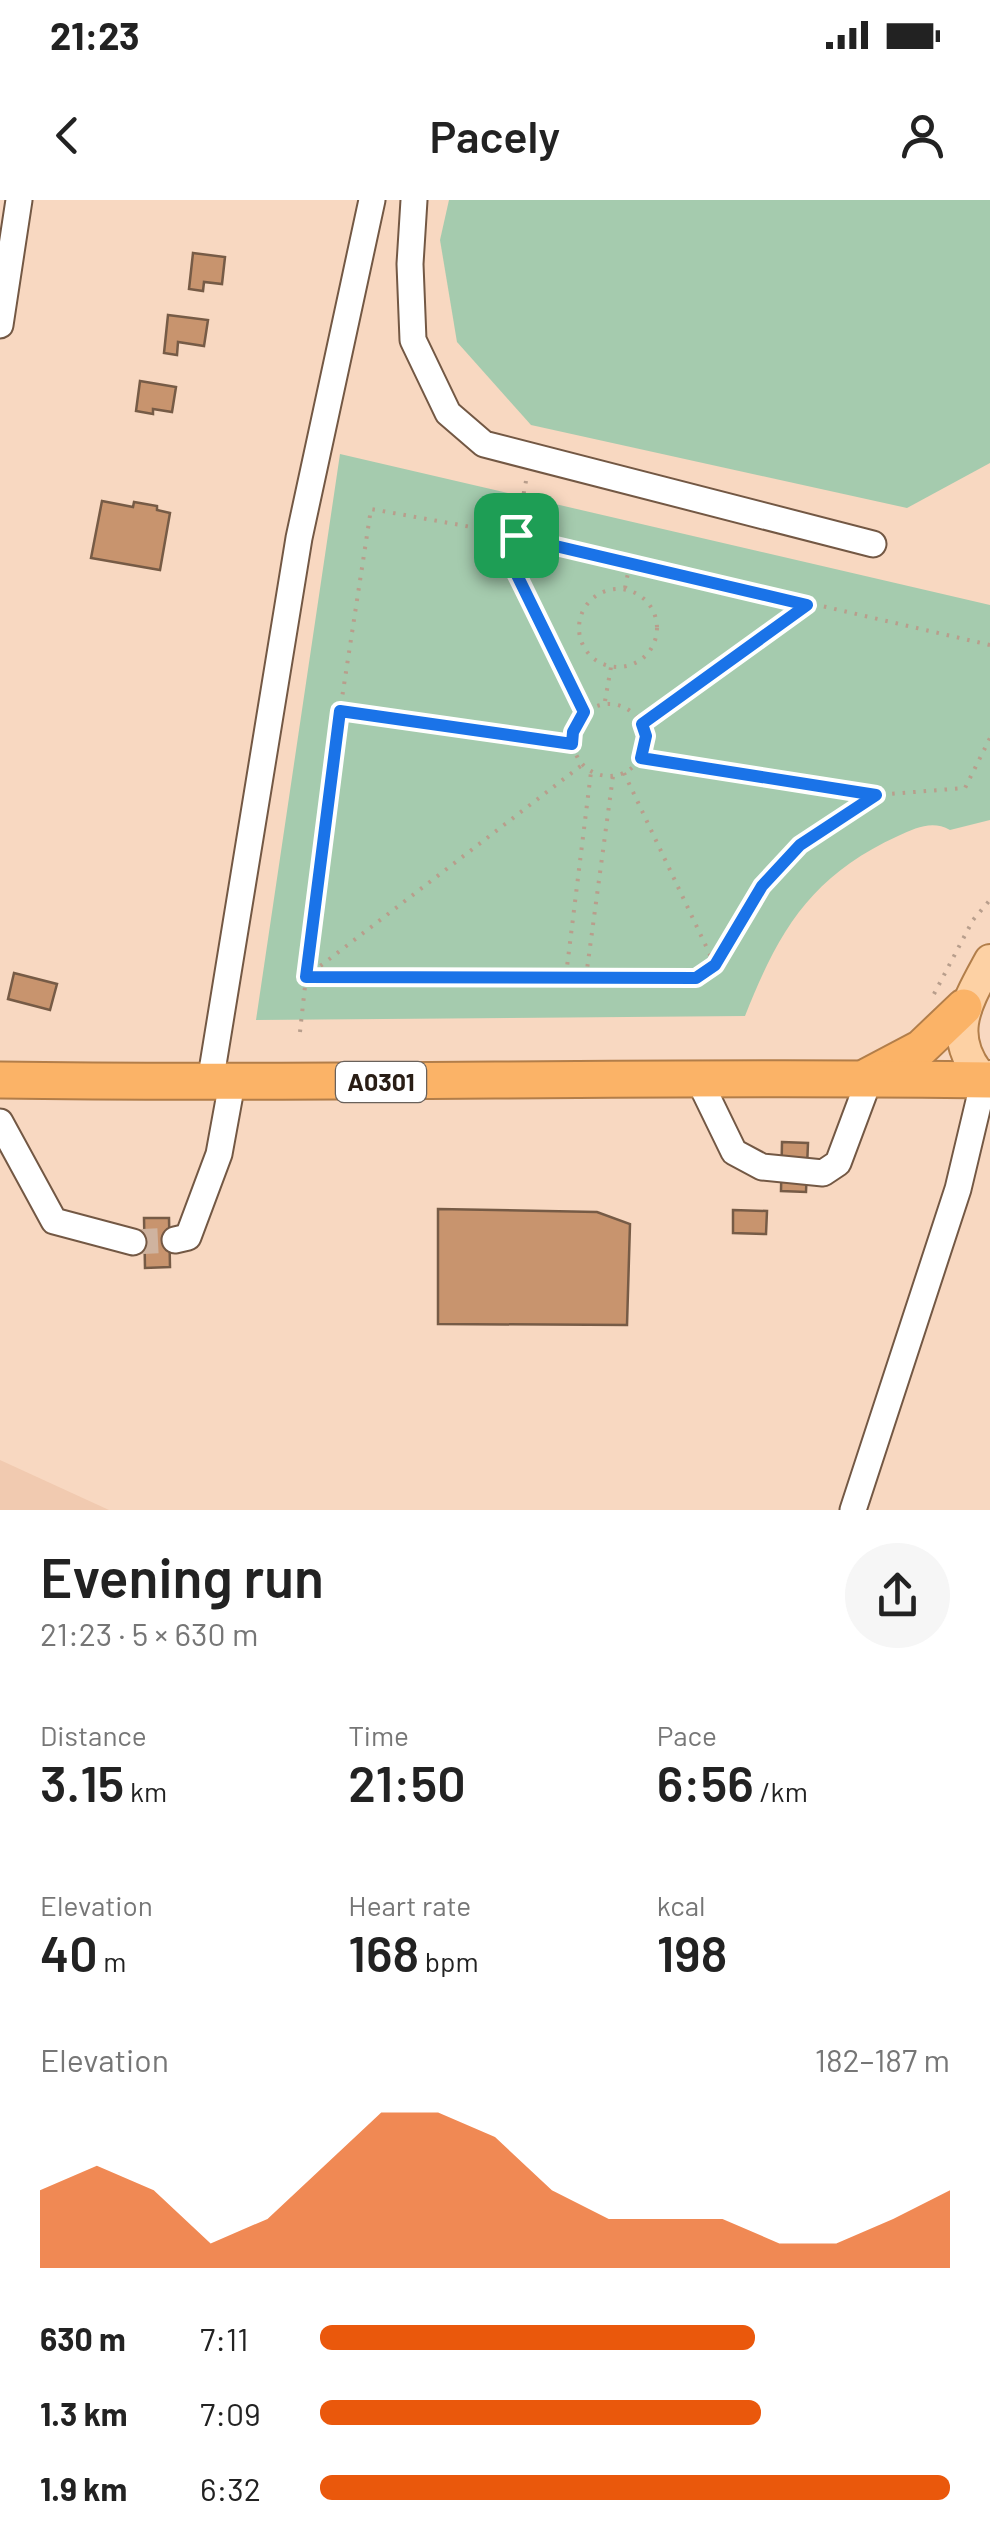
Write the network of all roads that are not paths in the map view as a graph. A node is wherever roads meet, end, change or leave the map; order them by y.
1 (19, 200) edge
2 (414, 200) edge
3 (375, 202) edge
4 (0, 324) edge
5 (873, 544) dead end
6 (990, 960) edge
7 (948, 1003) junction
8 (866, 1077) junction
9 (698, 1078) junction
10 (988, 1079) edge
11 (0, 1080) edge
12 (221, 1083) junction
13 (0, 1122) edge
14 (175, 1240) dead end
15 (133, 1242) tunnel mouth
16 (853, 1510) edge

1 - 4 street
2 - 5 street
3 - 12 street
6 - 7 main road
7 - 8 highway
7 - 10 main road
8 - 9 highway, A0301
8 - 9 street
8 - 10 highway, A0301
9 - 12 highway, A0301
10 - 16 street
11 - 12 highway, A0301
12 - 14 street
13 - 15 street

